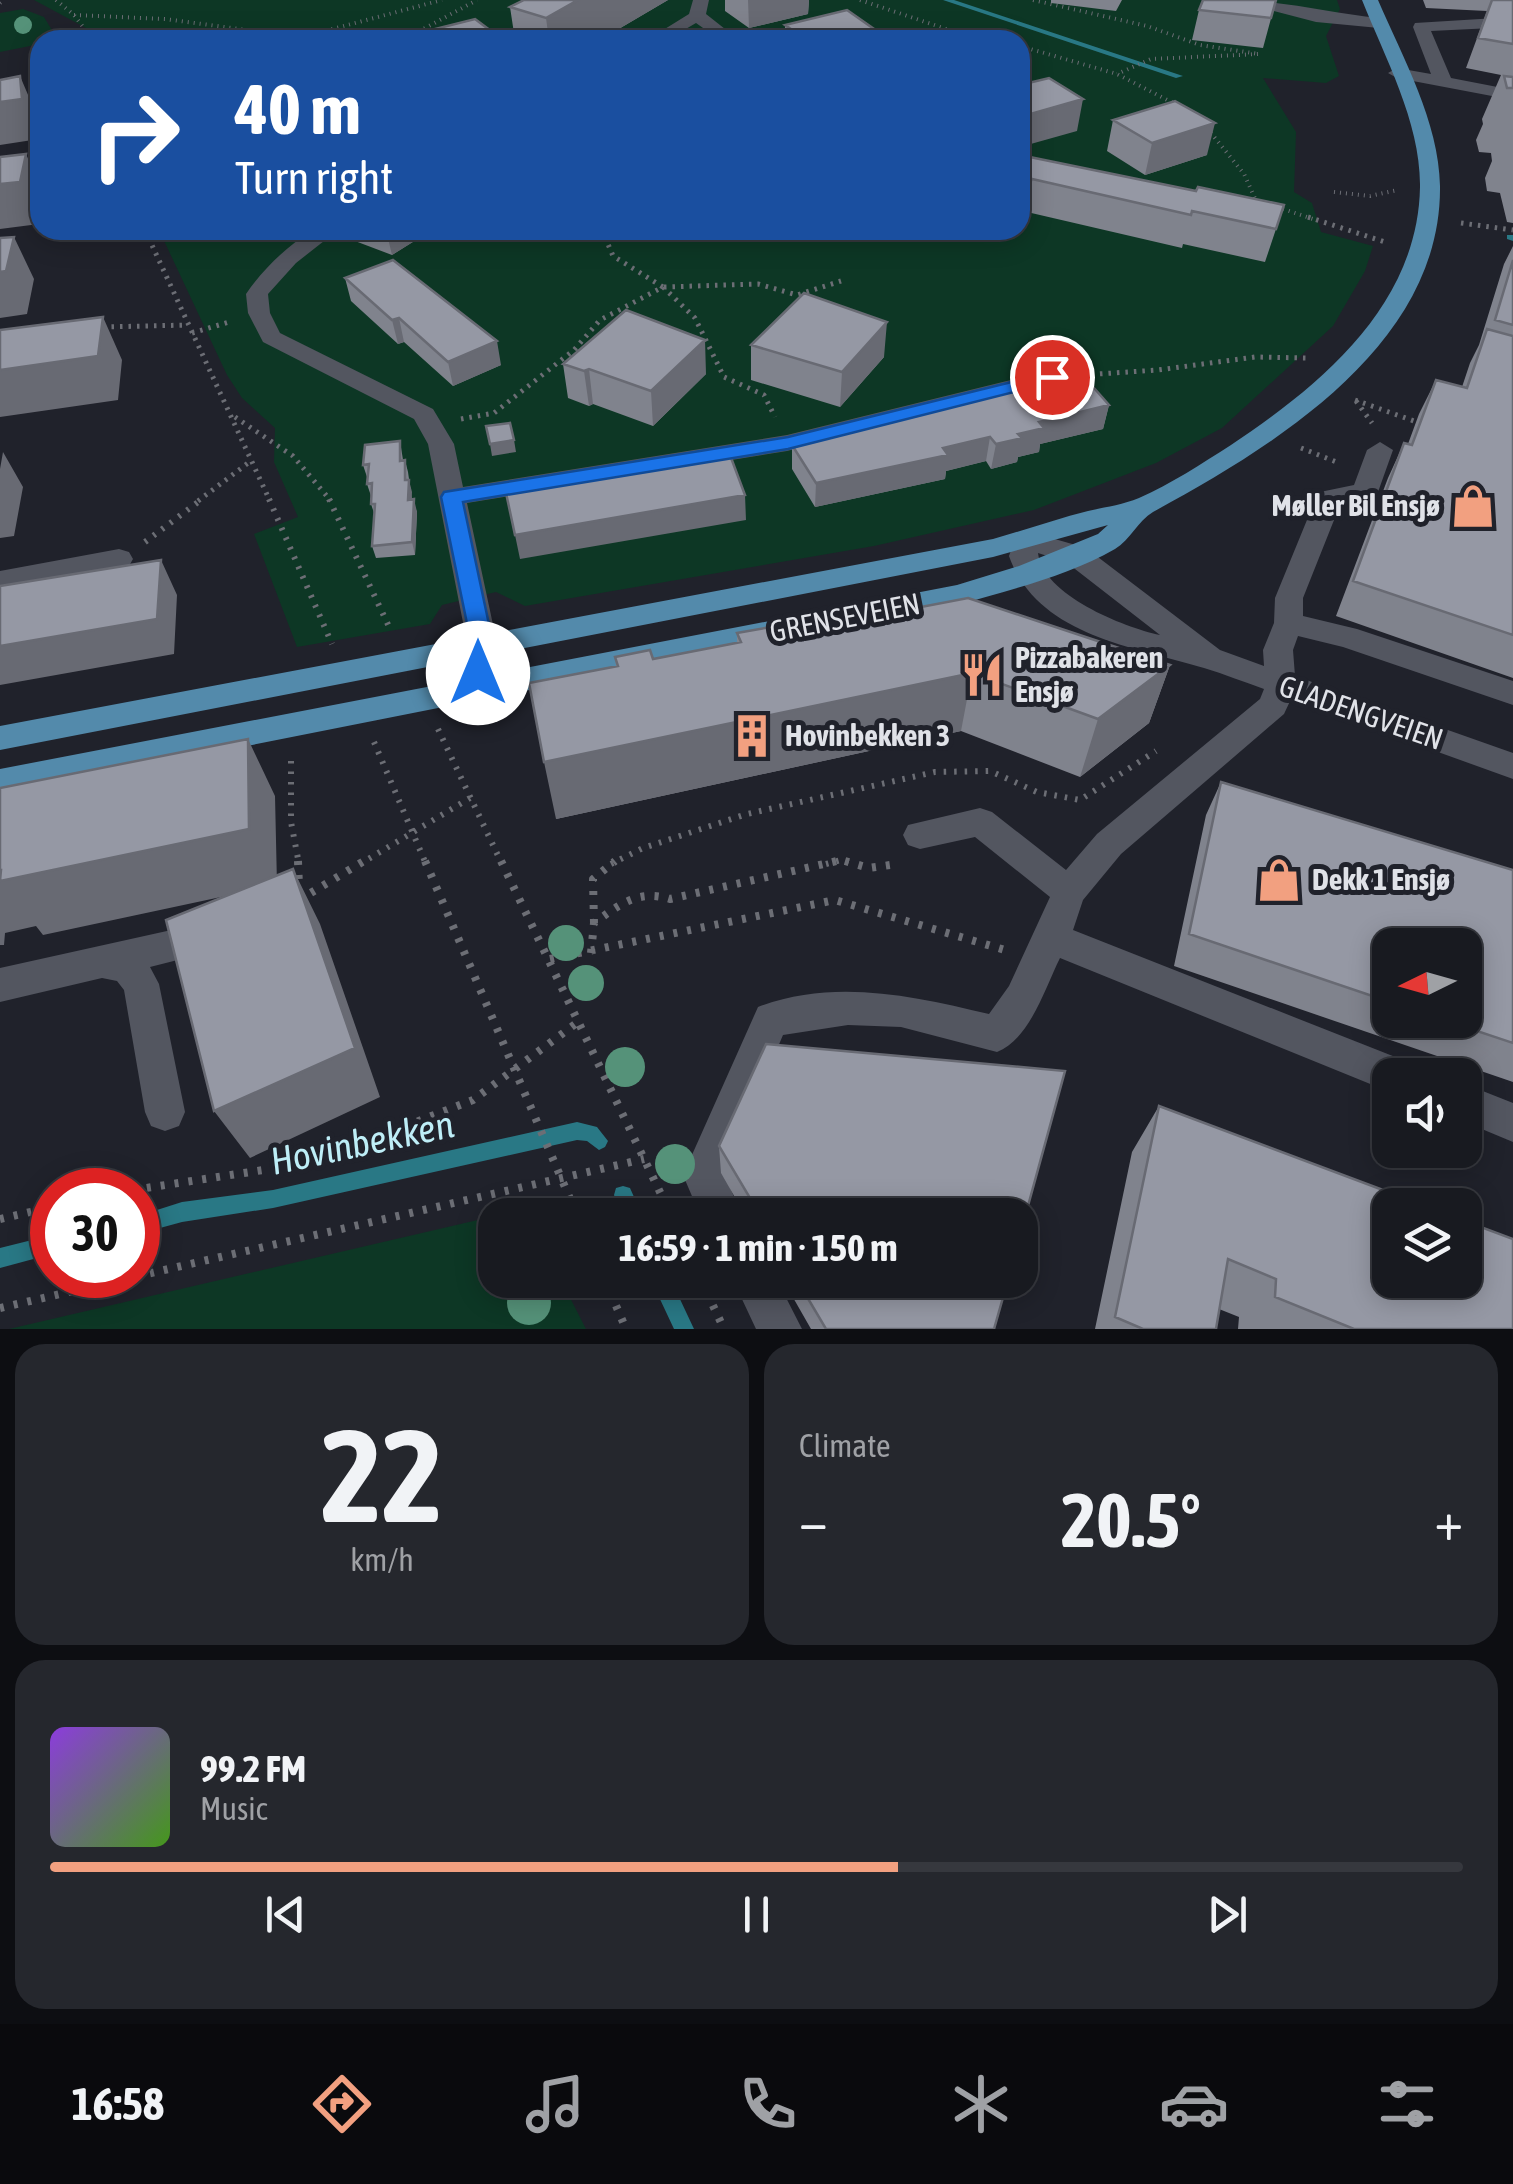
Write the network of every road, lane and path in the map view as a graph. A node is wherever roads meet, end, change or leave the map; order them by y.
1 (56, 0) edge
2 (442, 0) edge
3 (477, 0) edge
4 (860, 0) edge
5 (1033, 0) edge
6 (1240, 0) edge
7 (1370, 0) edge
8 (699, 8) edge
9 (74, 15) junction
10 (1513, 22) edge
11 (1379, 23) junction
12 (85, 30) edge
13 (250, 30) edge
14 (330, 30) edge
15 (422, 30) edge
16 (669, 30) edge
17 (721, 30) edge
18 (950, 30) edge
19 (1030, 49) edge
20 (1398, 73) junction
21 (1117, 74) junction
22 (1443, 81) junction
23 (1513, 95) edge
24 (30, 106) edge
25 (22, 107) edge
26 (1187, 112) edge
27 (1200, 122) edge
28 (1400, 190) dead end
29 (1334, 192) dead end
30 (1283, 209) edge
31 (1260, 210) edge
32 (1461, 223) dead end
33 (1513, 230) edge
34 (150, 240) edge
35 (310, 240) edge
36 (607, 240) edge
37 (1385, 242) dead end
38 (841, 280) dead end
39 (663, 287) junction
40 (188, 325) junction
41 (86, 330) edge
42 (1310, 358) dead end
43 (1052, 377) joint
44 (232, 415) junction
45 (1414, 421) dead end
46 (430, 425) junction
47 (1378, 439) joint
48 (788, 443) junction
49 (1299, 447) dead end
50 (252, 460) junction
51 (1340, 464) dead end
52 (452, 497) junction
53 (1140, 508) junction
54 (1027, 540) junction
55 (1076, 555) junction
56 (119, 559) joint
57 (1028, 573) junction
58 (0, 581) edge
59 (1289, 623) junction
60 (396, 642) dead end
61 (483, 648) junction
62 (1209, 658) junction
63 (338, 659) dead end
64 (1280, 686) junction
65 (465, 692) junction
66 (1513, 693) edge
67 (435, 721) dead end
68 (369, 730) dead end
69 (0, 738) edge
70 (1173, 742) dead end
71 (291, 750) dead end
72 (1513, 766) edge
73 (0, 782) edge
74 (470, 798) junction
75 (920, 835) dead end
76 (884, 868) dead end
77 (1069, 892) junction
78 (285, 913) junction
79 (594, 923) junction
80 (1052, 937) junction
81 (1006, 950) dead end
82 (591, 953) junction
83 (550, 959) junction
84 (103, 962) junction
85 (0, 985) edge
86 (578, 1021) junction
87 (1372, 1066) edge
88 (1482, 1111) edge
89 (166, 1112) dead end
90 (1513, 1123) edge
91 (644, 1159) junction
92 (160, 1186) edge
93 (570, 1198) edge
94 (663, 1198) edge
95 (713, 1198) edge
96 (30, 1212) edge
97 (0, 1219) edge
98 (612, 1298) edge
99 (709, 1298) edge
100 (764, 1298) edge
101 (0, 1308) edge
102 (626, 1329) edge
103 (724, 1329) edge
104 (780, 1329) edge

1 - 9 path
2 - 14 path
3 - 15 path
4 - 18 path
5 - 21 path
6 - 11 street
7 - 11 main road, GRENSEVEIEN
8 - 16 street
8 - 17 street
9 - 12 path
9 - 13 path
10 - 22 street
11 - 20 main road, GRENSEVEIEN
19 - 21 path
20 - 22 street
20 - 53 main road, GRENSEVEIEN
21 - 26 path
22 - 23 street
24 - 25 path
27 - 31 path
28 - 29 path
30 - 37 path
32 - 33 path
34 - 40 path
35 - 46 street
36 - 39 path
38 - 39 path
39 - 46 path
39 - 48 path
40 - 41 path
40 - 44 path
42 - 43 path
43 - 48 street
44 - 50 path
44 - 60 path
45 - 47 path
46 - 52 street
47 - 59 street
48 - 52 street
49 - 51 path
50 - 56 path
50 - 63 path
52 - 61 street
53 - 54 main road, GRENSEVEIEN
53 - 55 main road, GRENSEVEIEN
54 - 55 street, GLADENGVEIEN
54 - 57 street
54 - 61 main road, GRENSEVEIEN
55 - 57 main road, GRENSEVEIEN
55 - 62 street, GLADENGVEIEN
56 - 58 street
57 - 62 street, GLADENGVEIEN
57 - 65 main road, GRENSEVEIEN
59 - 64 street
59 - 66 street
61 - 65 street
61 - 69 main road, GRENSEVEIEN
62 - 64 street, GLADENGVEIEN
64 - 72 street, GLADENGVEIEN
64 - 77 street
65 - 73 main road, GRENSEVEIEN
67 - 74 path
68 - 93 path
70 - 79 path
71 - 78 path
74 - 78 path
74 - 83 path
75 - 77 street
76 - 79 path
77 - 80 street
78 - 84 street
79 - 82 path
80 - 87 street
80 - 95 street
81 - 82 path
82 - 83 path
83 - 86 path
84 - 85 street
84 - 89 street
86 - 91 path
86 - 92 path
88 - 90 street
91 - 94 path
91 - 101 path
96 - 97 path
98 - 102 path
99 - 103 path
100 - 104 street

